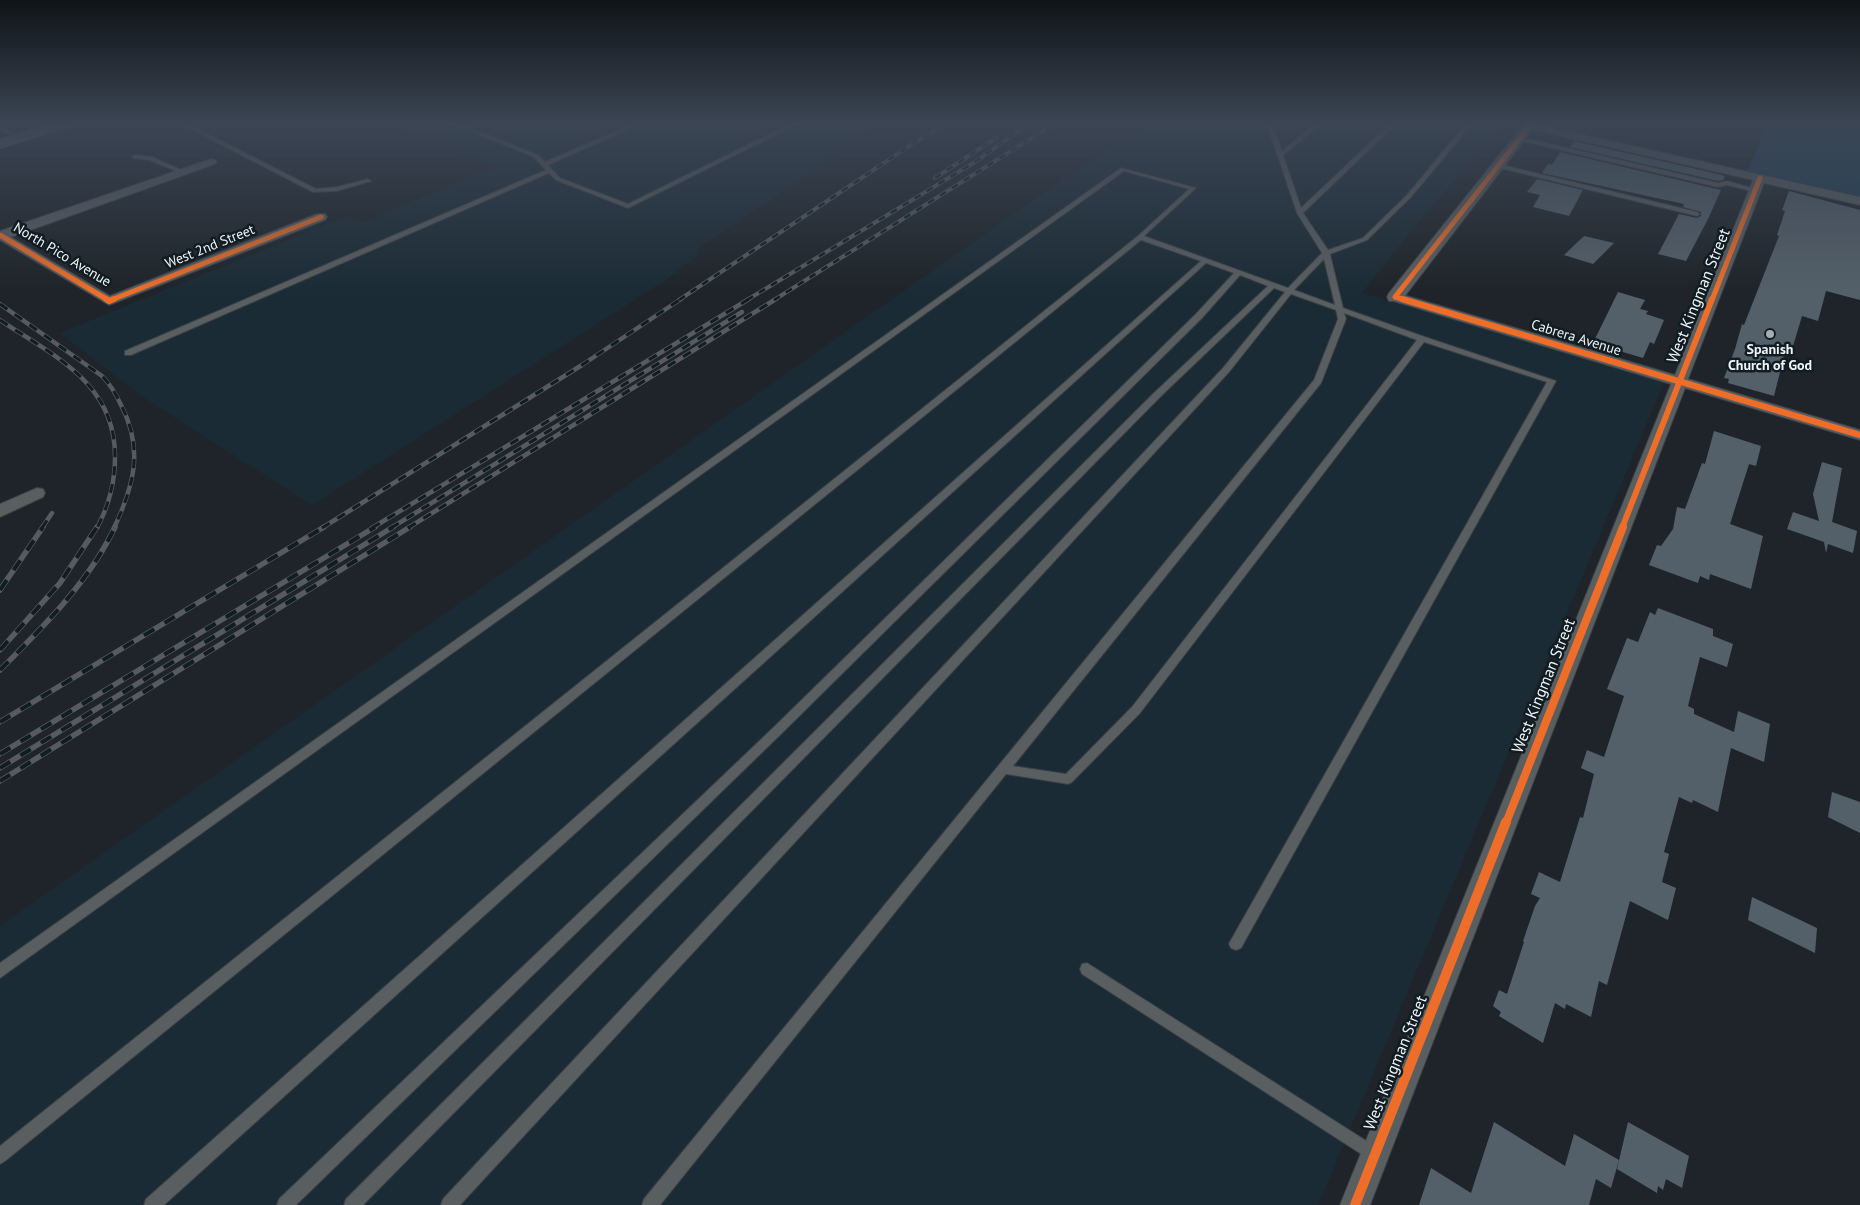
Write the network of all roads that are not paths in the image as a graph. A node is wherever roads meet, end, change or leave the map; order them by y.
1 (159, 180) edge
2 (293, 180) edge
3 (526, 180) edge
4 (561, 180) edge
5 (680, 180) edge
6 (1106, 180) edge
7 (1164, 180) edge
8 (1289, 180) edge
9 (1334, 180) edge
10 (1422, 180) edge
11 (1487, 180) edge
12 (1557, 180) edge
13 (1697, 180) edge
14 (1744, 180) edge
15 (368, 181) dead end
16 (1758, 184) junction
17 (1860, 201) edge
18 (1300, 213) junction
19 (1697, 214) dead end
20 (320, 217) dead end
21 (0, 236) edge
22 (1140, 237) junction
23 (1326, 252) junction
24 (1205, 261) junction
25 (1238, 273) junction
26 (1273, 285) junction
27 (1290, 291) junction
28 (1395, 297) joint
29 (109, 301) joint
30 (1340, 309) junction
31 (1422, 339) junction
32 (128, 353) dead end
33 (1679, 382) junction
34 (1860, 435) edge
35 (37, 493) dead end
36 (0, 511) edge
37 (1003, 769) junction
38 (1236, 944) dead end
39 (1086, 969) dead end
40 (0, 971) edge
41 (1375, 1155) junction
42 (0, 1156) edge
43 (152, 1205) edge
44 (285, 1205) edge
45 (352, 1205) edge
46 (449, 1205) edge
47 (650, 1205) edge
48 (1355, 1205) edge

1 - 21 street
2 - 15 lane
3 - 32 lane
4 - 5 lane
6 - 40 lane
7 - 22 lane
8 - 18 lane
9 - 18 lane
10 - 23 lane
11 - 28 street, Cabrera Avenue
12 - 19 lane
13 - 16 lane
14 - 16 street
16 - 17 street
16 - 33 street, West Kingman Street
18 - 23 lane
20 - 29 street, West 2nd Street
21 - 29 street, North Pico Avenue
22 - 24 lane
22 - 42 lane
23 - 27 lane
23 - 30 lane
24 - 25 lane
24 - 43 lane
25 - 26 lane
25 - 44 lane
26 - 27 lane
26 - 45 lane
27 - 30 lane
27 - 46 lane
28 - 33 street, Cabrera Avenue
30 - 31 lane
30 - 37 lane
31 - 37 lane
31 - 38 lane
33 - 34 street, Cabrera Avenue
33 - 41 street, West Kingman Street
35 - 36 street
37 - 47 lane
39 - 41 lane
41 - 48 street, West Kingman Street

